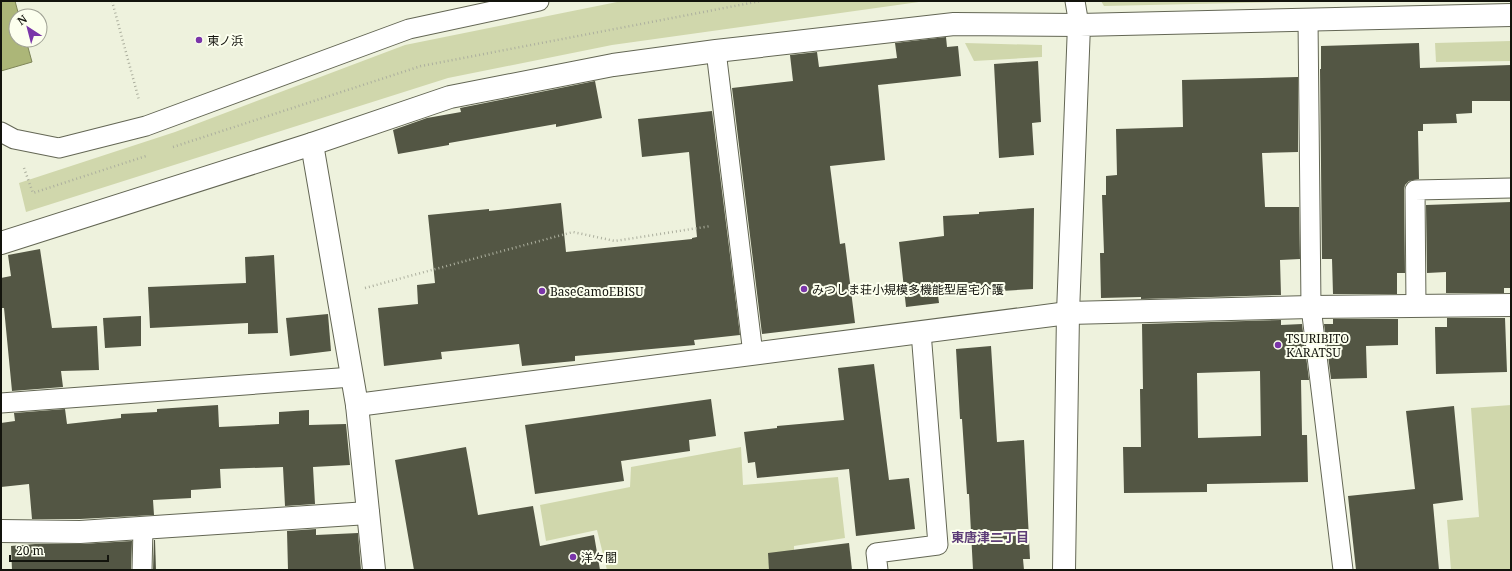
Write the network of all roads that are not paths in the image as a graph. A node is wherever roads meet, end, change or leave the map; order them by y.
1 (539, 1) edge
2 (1075, 1) edge
3 (1511, 15) edge
4 (1308, 20) junction
5 (1079, 25) junction
6 (716, 51) junction
7 (8, 135) edge
8 (312, 144) junction
9 (1511, 188) edge
10 (1, 242) edge
11 (1511, 305) edge
12 (1416, 306) junction
13 (1311, 307) junction
14 (1068, 313) junction
15 (921, 332) junction
16 (753, 354) junction
17 (352, 377) junction
18 (1, 403) edge
19 (357, 405) junction
20 (368, 512) junction
21 (143, 528) junction
22 (1, 531) edge
23 (142, 570) edge
24 (374, 570) edge
25 (878, 570) edge
26 (1064, 570) edge
27 (1343, 570) edge

1 - 7 lane
2 - 5 lane
3 - 4 street
4 - 5 street
4 - 13 lane
5 - 6 street
5 - 14 street
6 - 8 street
6 - 16 lane
8 - 10 street
8 - 17 street
9 - 12 lane
11 - 12 street
12 - 13 street
13 - 14 street
13 - 27 lane
14 - 15 street
14 - 26 street
15 - 16 street
15 - 25 lane
16 - 19 street
17 - 18 lane
17 - 19 street
19 - 20 street
20 - 21 street
20 - 24 street
21 - 22 street
21 - 23 lane

